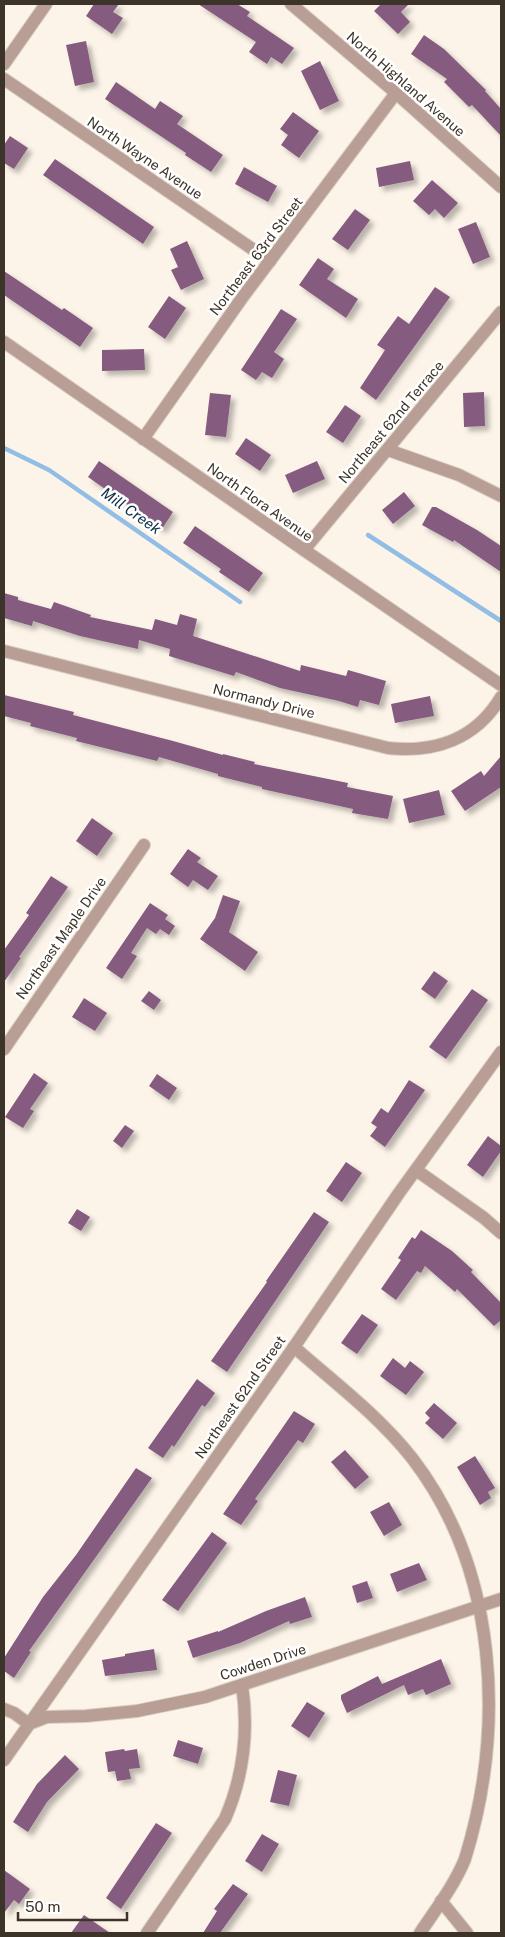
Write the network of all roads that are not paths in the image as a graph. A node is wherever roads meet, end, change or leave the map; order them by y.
1 (46, 4) edge
2 (291, 4) edge
3 (4, 64) edge
4 (4, 79) edge
5 (396, 93) junction
6 (501, 187) edge
7 (270, 261) junction
8 (501, 312) edge
9 (4, 342) edge
10 (143, 439) junction
11 (388, 450) junction
12 (501, 496) edge
13 (304, 550) junction
14 (4, 651) edge
15 (501, 685) edge
16 (501, 697) edge
17 (144, 845) dead end
18 (4, 1048) edge
19 (501, 1052) edge
20 (416, 1170) junction
21 (501, 1233) edge
22 (294, 1347) junction
23 (501, 1599) edge
24 (483, 1605) junction
25 (242, 1685) junction
26 (4, 1709) edge
27 (29, 1724) junction
28 (4, 1760) edge
29 (441, 1901) junction
30 (147, 1933) edge
31 (420, 1933) edge
32 (466, 1933) edge

1 - 3 street
2 - 5 street, North Highland Avenue
4 - 7 street, North Wayne Avenue
5 - 6 street, North Highland Avenue
5 - 7 street, Northeast 63rd Street
7 - 10 street, Northeast 63rd Street
8 - 11 street, Northeast 62nd Terrace
9 - 10 street, North Flora Avenue
10 - 13 street, North Flora Avenue
11 - 12 street
11 - 13 street, Northeast 62nd Terrace
13 - 15 street, North Flora Avenue
14 - 16 street, Normandy Drive
17 - 18 street, Northeast Maple Drive
19 - 20 street, Northeast 62nd Street
20 - 21 street
20 - 22 street, Northeast 62nd Street
22 - 24 street
22 - 27 street, Northeast 62nd Street
23 - 24 street, Cowden Drive
24 - 25 street, Cowden Drive
24 - 29 street
25 - 27 street, Cowden Drive
25 - 30 street
26 - 27 street
27 - 28 street, Northeast 62nd Street
29 - 31 street
29 - 32 street

